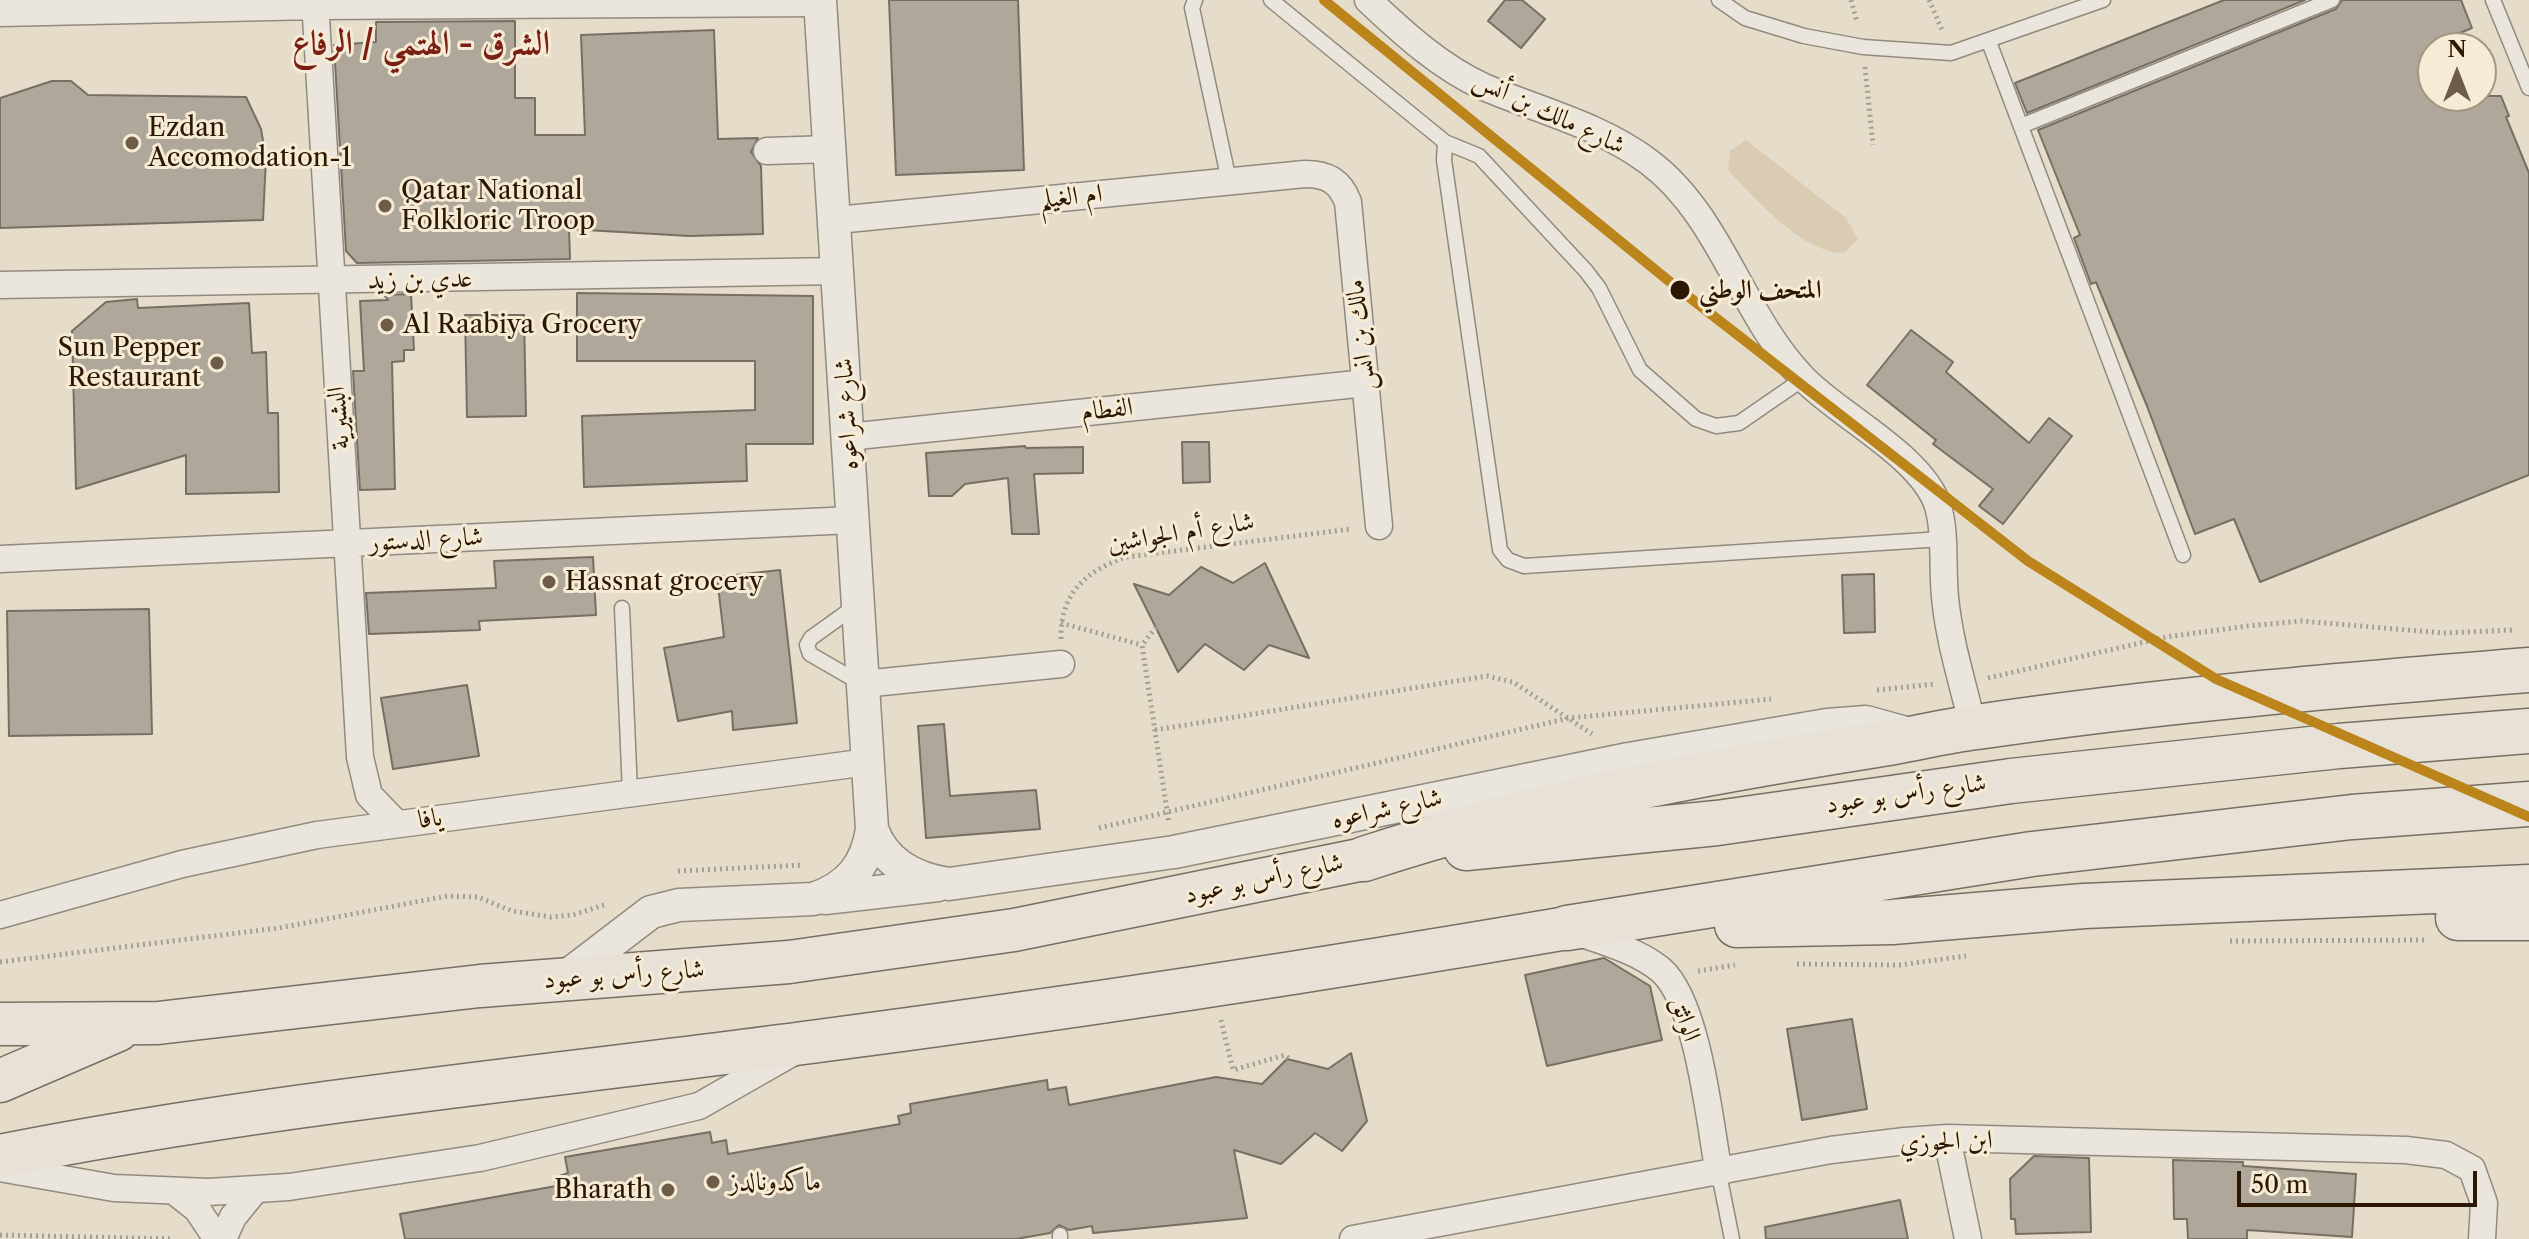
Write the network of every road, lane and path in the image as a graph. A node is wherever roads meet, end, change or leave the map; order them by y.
1 (1195, 0) edge
2 (1271, 0) edge
3 (1368, 0) edge
4 (1719, 0) edge
5 (2103, 0) edge
6 (2332, 0) edge
7 (2493, 0) edge
8 (820, 1) edge
9 (316, 3) edge
10 (0, 13) edge
11 (1989, 42) junction
12 (2529, 88) edge
13 (2021, 126) junction
14 (1445, 142) junction
15 (831, 149) junction
16 (767, 151) dead end
17 (1305, 174) joint
18 (1229, 181) junction
19 (837, 220) junction
20 (839, 271) junction
21 (330, 282) junction
22 (0, 285) edge
23 (1803, 379) junction
24 (1366, 383) junction
25 (848, 437) junction
26 (852, 520) junction
27 (1379, 526) joint
28 (1942, 539) junction
29 (348, 543) junction
30 (2183, 555) dead end
31 (0, 559) edge
32 (857, 605) junction
33 (622, 608) dead end
34 (1061, 623) junction
35 (1156, 627) dead end
36 (1142, 645) junction
37 (1061, 664) joint
38 (2527, 670) edge
39 (863, 684) junction
40 (1973, 727) junction
41 (1155, 730) junction
42 (2529, 731) edge
43 (1920, 738) junction
44 (1629, 759) junction
45 (868, 762) junction
46 (630, 792) junction
47 (2529, 804) edge
48 (397, 824) junction
49 (872, 829) junction
50 (1174, 852) junction
51 (1364, 859) junction
52 (860, 867) junction
53 (665, 874) dead end
54 (949, 884) junction
55 (2529, 887) edge
56 (813, 899) junction
57 (613, 900) dead end
58 (2084, 906) junction
59 (0, 915) edge
60 (2529, 918) edge
61 (1567, 928) junction
62 (2430, 940) dead end
63 (2224, 941) dead end
64 (1971, 954) dead end
65 (0, 962) edge
66 (1786, 963) dead end
67 (1743, 965) dead end
68 (562, 980) junction
69 (1671, 980) junction
70 (1212, 984) junction
71 (0, 1024) edge
72 (130, 1024) junction
73 (812, 1042) junction
74 (1291, 1060) dead end
75 (0, 1081) edge
76 (1947, 1138) junction
77 (0, 1156) edge
78 (0, 1168) edge
79 (1719, 1174) junction
80 (255, 1190) junction
81 (174, 1191) junction
82 (1474, 1229) edge
83 (0, 1235) edge
84 (174, 1239) edge
85 (220, 1239) edge
86 (1353, 1239) edge
87 (1732, 1239) edge
88 (1968, 1239) edge
89 (2482, 1239) edge

1 - 18 lane
2 - 14 lane
3 - 23 street, شارع مالك بن أنس
4 - 11 lane
5 - 11 lane
6 - 13 lane
7 - 12 lane
8 - 9 street
8 - 15 street, شارع شراعوه
9 - 10 street
9 - 21 street, البشيرية
11 - 13 lane
13 - 30 lane
14 - 23 lane
14 - 28 lane
15 - 16 street
15 - 19 street, شارع شراعوه
17 - 18 street, ام الغيلم
17 - 24 street, مالك بن انس
18 - 19 street, ام الغيلم
19 - 20 street, شارع شراعوه
20 - 21 street, عدي بن زيد
20 - 25 street, شارع شراعوه
21 - 22 street, عدي بن زيد
21 - 29 street, البشيرية
23 - 28 street, شارع مالك بن أنس
24 - 25 street, الفطام
24 - 27 street, مالك بن انس
25 - 26 street, شارع شراعوه
26 - 29 street, شارع الدستور
26 - 32 street, شارع شراعوه
27 - 34 path, شارع أم الجواشين
28 - 40 street, شارع مالك بن أنس
29 - 31 street, شارع الدستور
29 - 48 street, البشيرية
32 - 39 street, شارع شراعوه
32 - 39 lane
33 - 46 lane
34 - 36 path
34 - 37 path, شارع أم الجواشين
35 - 36 path
36 - 41 path
37 - 39 street
38 - 40 highway
39 - 45 street, شارع شراعوه
40 - 43 highway
41 - 44 path
41 - 50 path
42 - 51 highway, شارع رأس بو عبود
43 - 44 street, شارع شراعوه
43 - 51 highway
44 - 50 street, شارع شراعوه
45 - 46 street, يافا
45 - 49 street, شارع شراعوه
46 - 48 street, يافا
47 - 61 highway
48 - 59 street, يافا
49 - 52 street, شارع شراعوه
49 - 54 street, شارع شراعوه
50 - 54 street, شارع شراعوه
51 - 68 main road, شارع رأس بو عبود
52 - 53 path
52 - 56 street
54 - 56 street
55 - 58 highway
56 - 68 street
57 - 65 path
58 - 60 highway
58 - 61 highway
61 - 69 street, الواثق
61 - 70 main road
62 - 63 path
64 - 66 path
67 - 69 path
68 - 72 main road, شارع رأس بو عبود
69 - 79 street, الواثق
70 - 73 main road
70 - 74 path
71 - 72 main road, شارع رأس بو عبود
72 - 75 main road
73 - 77 main road
73 - 80 street
76 - 79 street, ابن الجوزي
76 - 88 street
76 - 89 street, ابن الجوزي
78 - 81 street
79 - 82 street, ابن الجوزي
79 - 87 lane
80 - 81 street
80 - 85 street
81 - 85 street
82 - 86 street, ابن الجوزي
83 - 84 path

